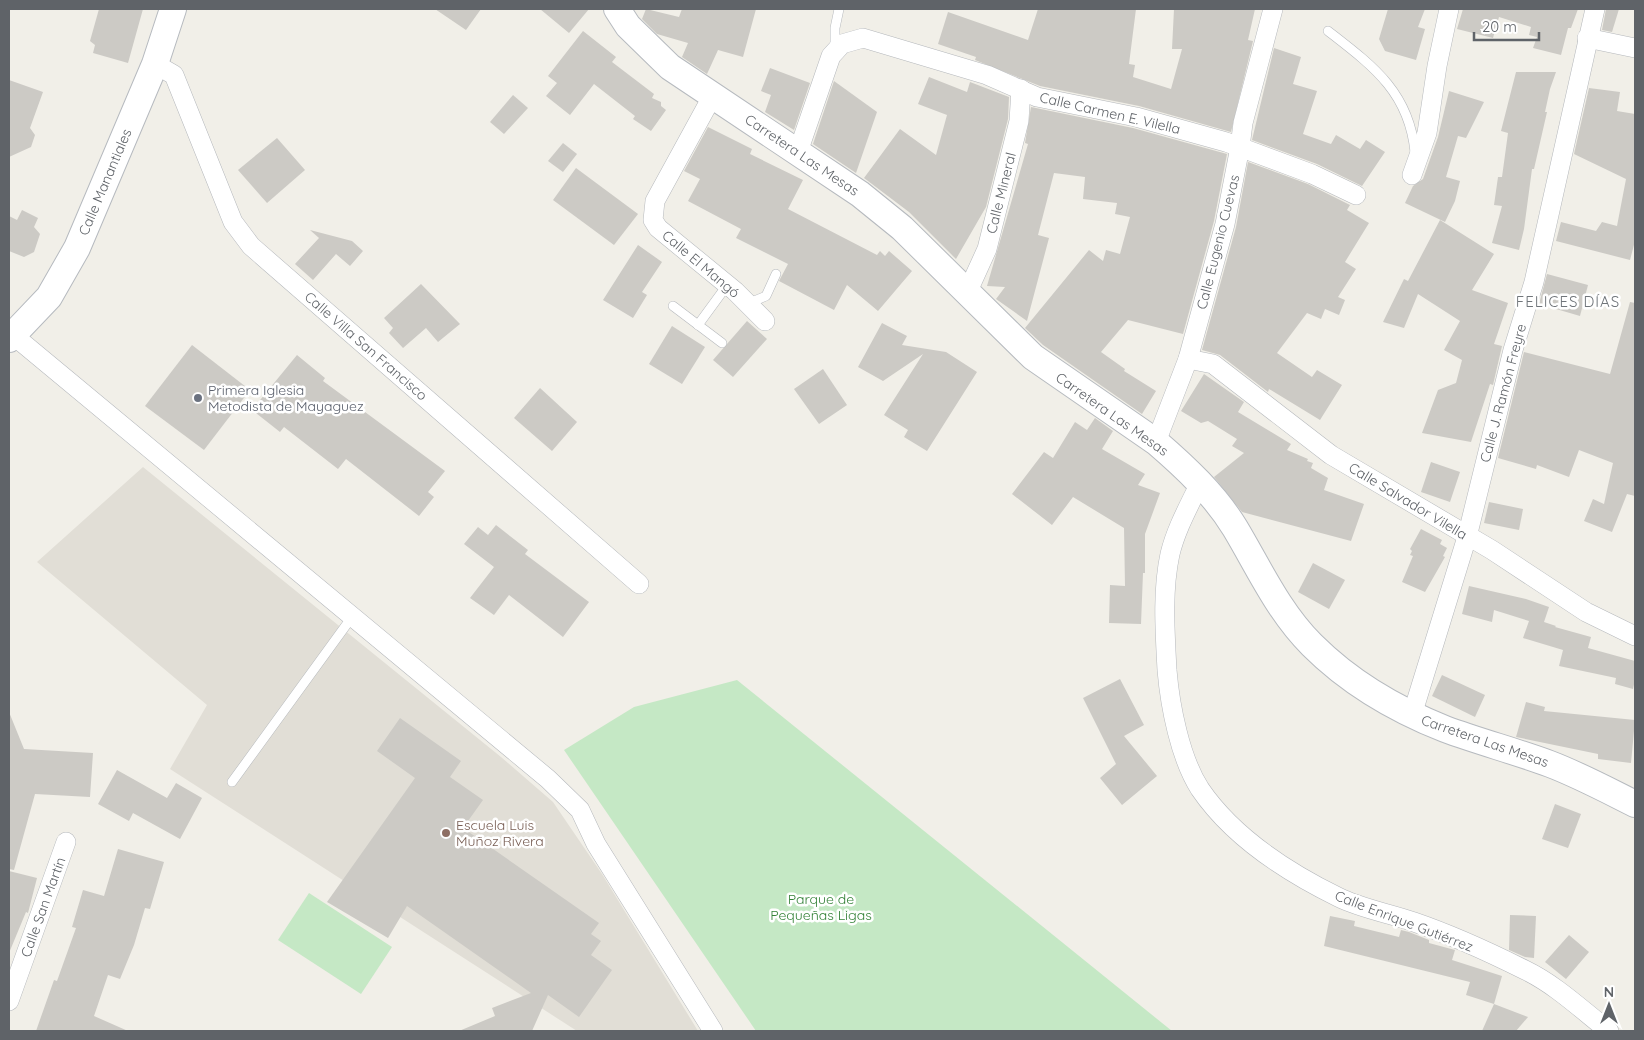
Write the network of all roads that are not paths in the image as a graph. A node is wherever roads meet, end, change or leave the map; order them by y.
1 (173, 9) edge
2 (839, 9) edge
3 (1273, 9) edge
4 (1449, 9) edge
5 (1595, 9) edge
6 (626, 15) edge
7 (1328, 31) dead end
8 (1587, 38) junction
9 (1635, 48) edge
10 (835, 50) junction
11 (155, 64) junction
12 (1021, 89) junction
13 (713, 94) junction
14 (1240, 147) junction
15 (798, 152) junction
16 (1414, 169) joint
17 (1356, 196) dead end
18 (776, 274) dead end
19 (728, 284) junction
20 (967, 293) junction
21 (747, 304) junction
22 (673, 306) dead end
23 (764, 321) dead end
24 (698, 325) junction
25 (11, 337) edge
26 (722, 343) dead end
27 (1188, 359) junction
28 (1156, 442) junction
29 (1200, 483) junction
30 (1467, 537) junction
31 (639, 584) dead end
32 (352, 616) junction
33 (1635, 636) edge
34 (1412, 715) junction
35 (232, 782) dead end
36 (1635, 804) edge
37 (66, 842) dead end
38 (9, 1001) edge
39 (713, 1031) edge
40 (1609, 1031) edge

1 - 11 street, Calle Manantiales
2 - 10 lane
3 - 14 street, Calle Eugenio Cuevas
4 - 16 street
5 - 8 street, Calle J. Ramón Freyre
6 - 13 street, Carretera Las Mesas
7 - 16 lane
8 - 9 street
8 - 30 street, Calle J. Ramón Freyre
10 - 12 street, Calle Carmen E. Vilella
10 - 15 street
11 - 25 street, Calle Manantiales
11 - 31 street, Calle Villa San Francisco
12 - 14 street, Calle Carmen E. Vilella
12 - 20 street, Calle Mineral
13 - 15 street, Carretera Las Mesas
13 - 19 street, Calle El Mangó
14 - 17 street, Calle Carmen E. Vilella
14 - 27 street, Calle Eugenio Cuevas
15 - 20 street, Carretera Las Mesas
18 - 21 lane
19 - 21 street, Calle El Mangó
19 - 24 lane
20 - 28 street, Carretera Las Mesas
21 - 23 street, Calle El Mangó
22 - 24 lane
24 - 26 lane
25 - 32 street
27 - 28 street, Calle Eugenio Cuevas
27 - 30 street, Calle Salvador Vilella
28 - 29 street, Carretera Las Mesas
29 - 34 street, Carretera Las Mesas
29 - 40 street, Calle Enrique Gutiérrez
30 - 33 street, Calle Salvador Vilella
30 - 34 street, Calle J. Ramón Freyre
32 - 35 lane
32 - 39 street
34 - 36 street, Carretera Las Mesas
37 - 38 street, Calle San Martín

